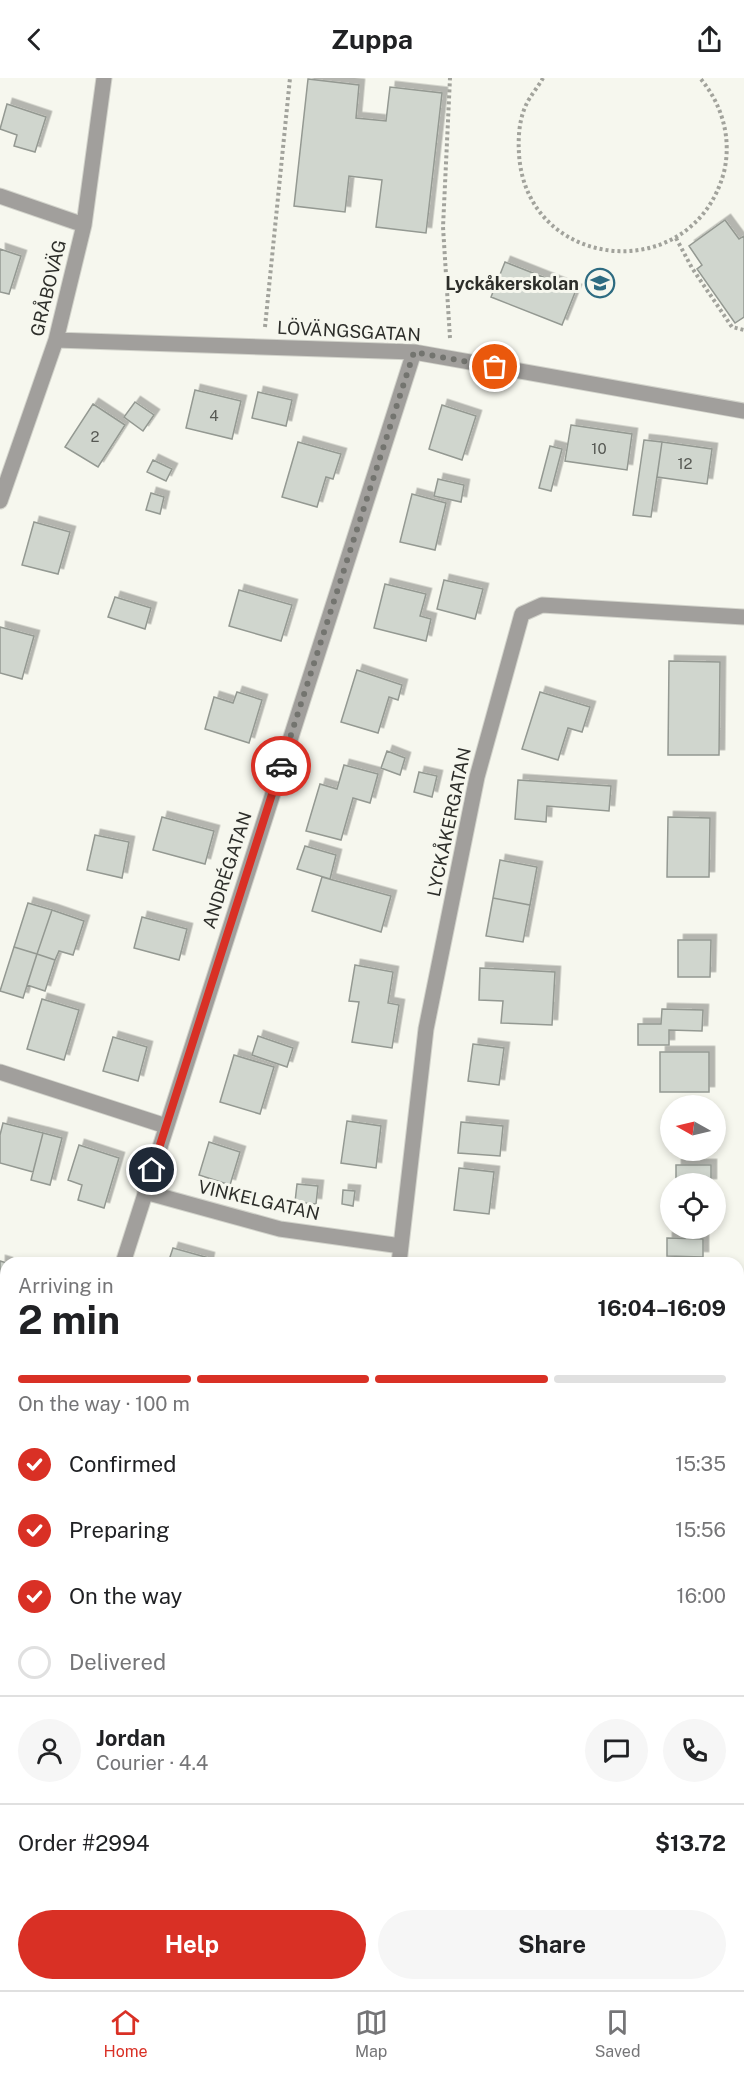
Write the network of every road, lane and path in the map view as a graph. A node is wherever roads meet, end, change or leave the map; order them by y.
1 (104, 78) edge
2 (291, 78) edge
3 (450, 78) edge
4 (543, 78) edge
5 (700, 78) edge
6 (0, 196) edge
7 (84, 225) junction
8 (676, 238) junction
9 (744, 330) edge
10 (56, 340) junction
11 (263, 346) junction
12 (414, 352) junction
13 (451, 359) junction
14 (744, 411) edge
15 (0, 501) edge
16 (744, 617) edge
17 (0, 1072) edge
18 (166, 1126) junction
19 (145, 1192) junction
20 (401, 1246) junction
21 (125, 1257) edge
22 (400, 1257) edge

1 - 7 street, GRÅBOVÄG
2 - 11 path
3 - 13 path
4 - 8 path
5 - 8 path
6 - 7 street
7 - 10 street, GRÅBOVÄG
8 - 9 path
10 - 11 street, LÖVÄNGSGATAN
10 - 15 street, GRÅBOVÄG
11 - 12 street, LÖVÄNGSGATAN
12 - 13 street, LÖVÄNGSGATAN
12 - 18 street, ANDRÉGATAN
13 - 14 street, LÖVÄNGSGATAN
16 - 20 street, LYCKÅKERGATAN
17 - 18 street
18 - 19 street, ANDRÉGATAN
19 - 20 street, VINKELGATAN
19 - 21 street, ANDRÉGATAN
20 - 22 street, LYCKÅKERGATAN

